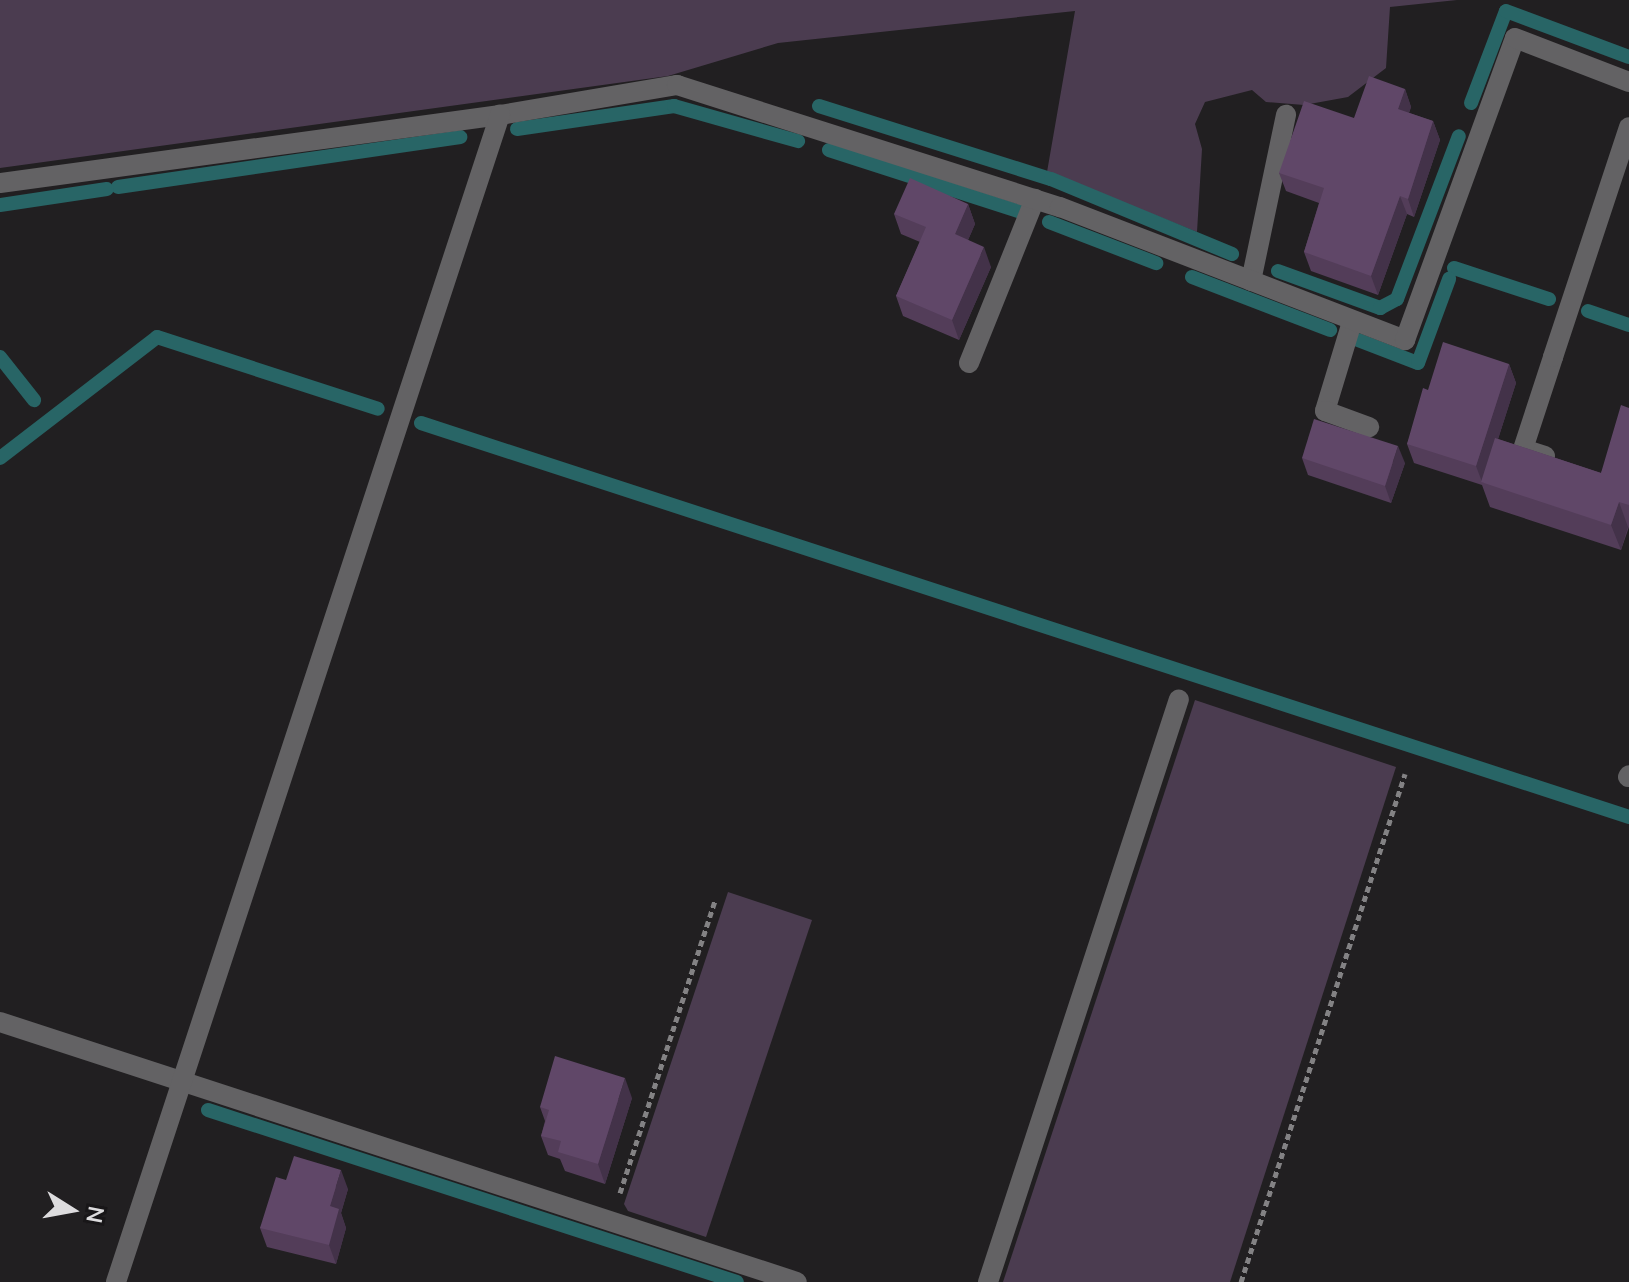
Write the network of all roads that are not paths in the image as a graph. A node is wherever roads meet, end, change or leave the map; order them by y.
1 (1629, 82) edge
2 (500, 115) junction
3 (1286, 115) dead end
4 (1629, 127) edge
5 (0, 183) edge
6 (1035, 199) junction
7 (1251, 281) junction
8 (1352, 322) junction
9 (969, 363) dead end
10 (1369, 427) dead end
11 (1567, 463) edge
12 (1179, 699) dead end
13 (0, 1022) edge
14 (182, 1082) junction
15 (116, 1282) edge
16 (797, 1282) edge
17 (988, 1282) edge

1 - 8 street
2 - 5 street
2 - 6 street
2 - 14 street
3 - 7 street
4 - 11 street
6 - 7 street
6 - 9 street
7 - 8 street
8 - 10 street
12 - 17 street
13 - 14 street
14 - 15 street
14 - 16 street

